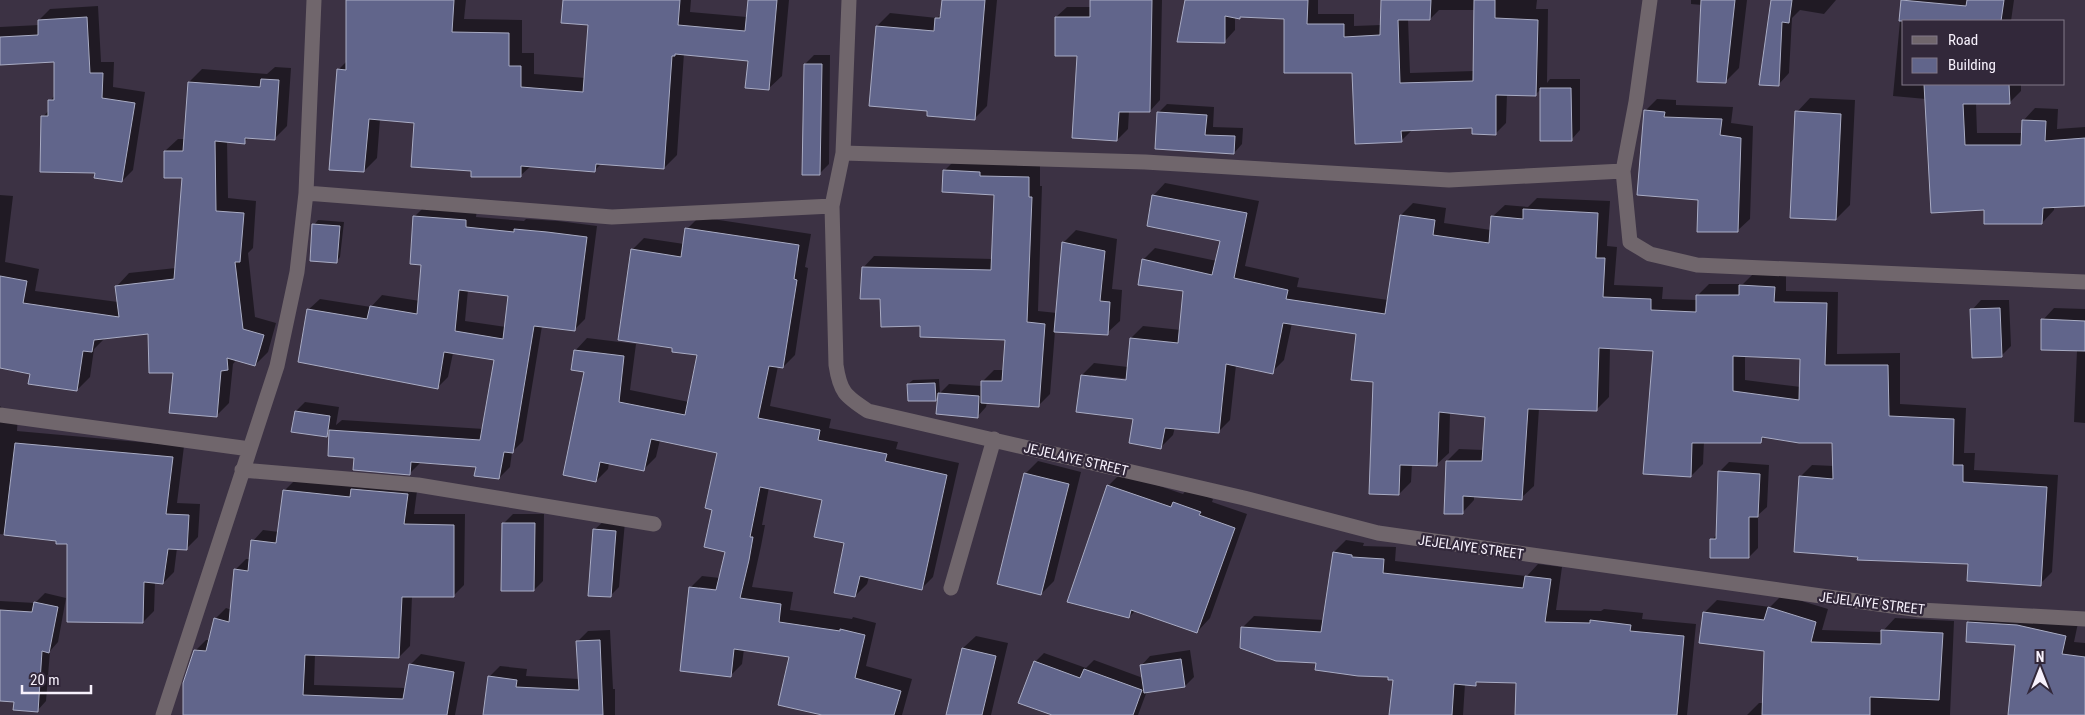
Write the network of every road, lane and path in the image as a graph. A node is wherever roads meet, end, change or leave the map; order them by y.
1 (314, 0) edge
2 (849, 0) edge
3 (1650, 0) edge
4 (843, 153) junction
5 (1623, 171) junction
6 (306, 193) junction
7 (832, 206) junction
8 (2085, 282) edge
9 (0, 415) edge
10 (994, 439) junction
11 (250, 449) junction
12 (242, 470) junction
13 (654, 524) dead end
14 (951, 588) dead end
15 (2085, 619) edge
16 (163, 715) edge

1 - 6 street
2 - 4 street
3 - 5 street
4 - 5 street
4 - 7 street
5 - 8 street
6 - 7 street
6 - 11 street
7 - 10 street, JEJELAIYE STREET
9 - 11 street
10 - 14 street
10 - 15 street, JEJELAIYE STREET
11 - 12 street
12 - 13 street
12 - 16 street

